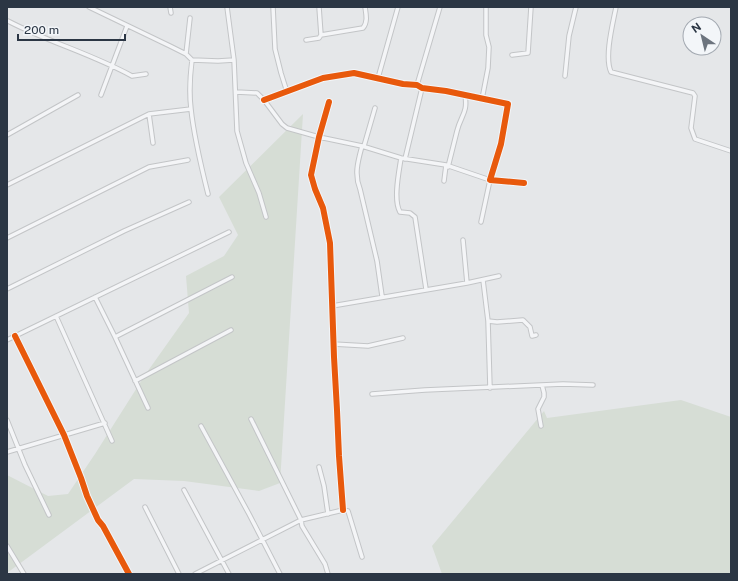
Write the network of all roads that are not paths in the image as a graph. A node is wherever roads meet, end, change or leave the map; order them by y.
1 (89, 7) edge
2 (170, 7) edge
3 (227, 7) edge
4 (273, 7) edge
5 (319, 7) edge
6 (365, 7) edge
7 (398, 7) edge
8 (440, 7) edge
9 (486, 7) edge
10 (530, 7) edge
11 (576, 7) edge
12 (616, 7) edge
13 (171, 13) dead end
14 (190, 18) dead end
15 (8, 21) dead end
16 (127, 26) junction
17 (321, 35) junction
18 (306, 40) dead end
19 (186, 54) junction
20 (512, 55) dead end
21 (192, 60) junction
22 (234, 60) junction
23 (113, 66) junction
24 (146, 74) dead end
25 (565, 76) dead end
26 (378, 78) junction
27 (417, 85) junction
28 (422, 88) junction
29 (236, 92) junction
30 (287, 92) junction
31 (78, 95) dead end
32 (101, 95) dead end
33 (465, 95) junction
34 (482, 99) junction
35 (264, 100) junction
36 (329, 102) dead end
37 (375, 108) dead end
38 (191, 109) junction
39 (149, 114) junction
40 (7, 135) edge
41 (319, 137) junction
42 (153, 143) dead end
43 (363, 146) junction
44 (731, 151) edge
45 (403, 159) junction
46 (188, 160) dead end
47 (447, 166) junction
48 (490, 180) junction
49 (444, 181) dead end
50 (524, 183) dead end
51 (7, 185) edge
52 (208, 194) dead end
53 (189, 202) dead end
54 (266, 217) dead end
55 (481, 222) dead end
56 (229, 232) dead end
57 (7, 238) edge
58 (463, 240) dead end
59 (499, 276) dead end
60 (232, 277) dead end
61 (483, 280) junction
62 (466, 283) junction
63 (7, 289) edge
64 (426, 289) junction
65 (382, 296) junction
66 (95, 297) junction
67 (332, 306) junction
68 (56, 316) junction
69 (488, 321) junction
70 (231, 330) dead end
71 (536, 335) dead end
72 (15, 336) junction
73 (115, 337) junction
74 (403, 338) dead end
75 (7, 340) edge
76 (333, 344) junction
77 (135, 380) junction
78 (542, 385) junction
79 (593, 385) dead end
80 (490, 388) junction
81 (372, 394) dead end
82 (148, 408) dead end
83 (251, 419) dead end
84 (7, 420) edge
85 (105, 423) junction
86 (201, 426) dead end
87 (542, 426) dead end
88 (64, 435) junction
89 (112, 441) dead end
90 (19, 449) junction
91 (7, 452) edge
92 (319, 467) dead end
93 (184, 490) dead end
94 (145, 507) dead end
95 (343, 510) junction
96 (328, 514) junction
97 (49, 515) dead end
98 (301, 520) junction
99 (262, 541) junction
100 (7, 546) edge
101 (362, 557) dead end
102 (222, 560) junction
103 (24, 574) edge
104 (129, 574) edge
105 (180, 574) edge
106 (195, 574) edge
107 (229, 574) edge
108 (280, 574) edge
109 (328, 574) edge

1 - 16 street
2 - 13 street
3 - 22 street
4 - 30 street
5 - 17 street
6 - 17 street
7 - 26 street
8 - 27 street
9 - 34 street
10 - 20 street
11 - 25 street
12 - 44 street
14 - 19 street
15 - 23 street
16 - 19 street
16 - 23 street
17 - 18 street
19 - 21 street
21 - 22 street
21 - 38 street
22 - 29 street
23 - 24 street
23 - 32 street
26 - 27 street
26 - 30 street
27 - 28 street
28 - 33 street
28 - 45 street
29 - 35 street
29 - 54 street
30 - 35 street
31 - 40 street
33 - 34 street
33 - 47 street
34 - 48 street
35 - 41 street
36 - 41 street
37 - 43 street
38 - 39 street
38 - 52 street
39 - 42 street
39 - 51 street
41 - 43 street
41 - 67 street
43 - 45 street
43 - 65 street
45 - 47 street
45 - 64 street
46 - 57 street
47 - 48 street
47 - 49 street
48 - 50 street
48 - 55 street
53 - 63 street
56 - 66 street
58 - 62 street
59 - 61 street
60 - 73 street
61 - 62 street
61 - 69 street
62 - 64 street
64 - 65 street
65 - 67 street
66 - 68 street
66 - 73 street
67 - 76 street
68 - 72 street
68 - 85 street
69 - 71 street
69 - 80 street
70 - 77 street
72 - 75 street
72 - 88 street
73 - 77 street
74 - 76 street
76 - 95 street
77 - 82 street
78 - 79 street
78 - 80 street
78 - 87 street
80 - 81 street
83 - 98 street
84 - 90 street
85 - 88 street
85 - 89 street
86 - 99 street
88 - 90 street
88 - 104 street
90 - 91 street
90 - 97 street
92 - 96 street
93 - 102 street
94 - 105 street
95 - 96 street
95 - 101 street
96 - 98 street
98 - 99 street
98 - 109 street
99 - 102 street
99 - 108 street
100 - 103 street
102 - 106 street
102 - 107 street

